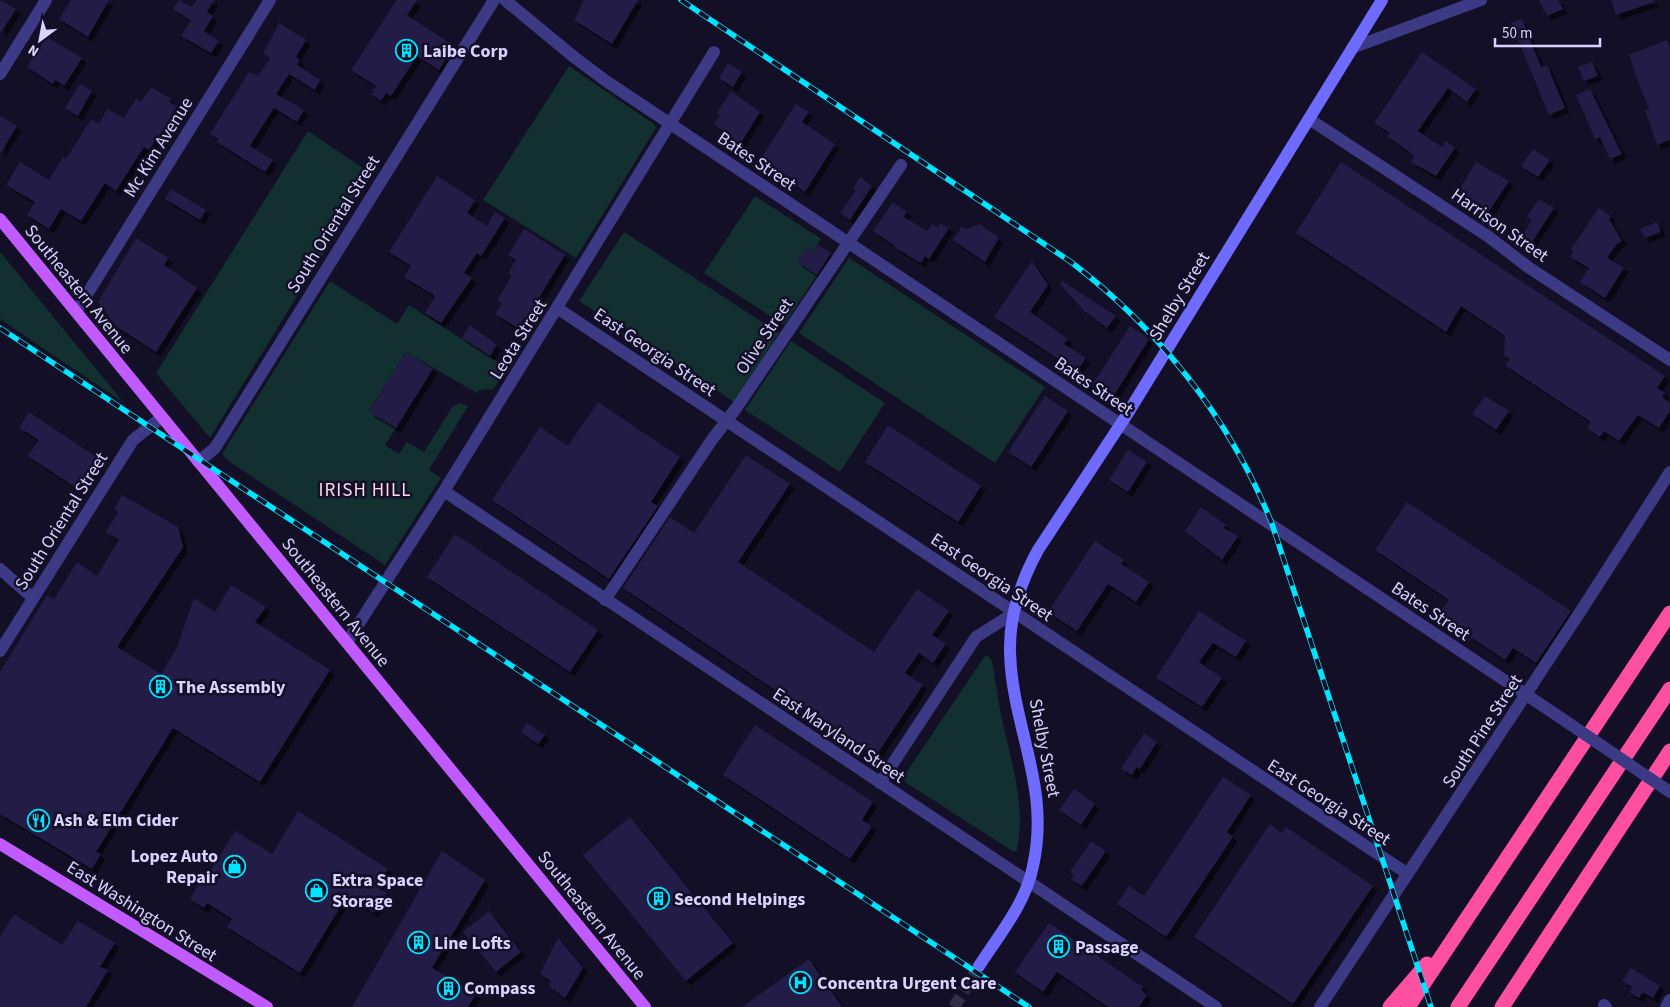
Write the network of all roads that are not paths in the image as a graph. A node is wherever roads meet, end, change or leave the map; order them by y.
1 (46, 0) edge
2 (270, 0) edge
3 (494, 0) edge
4 (505, 0) edge
5 (1382, 0) edge
6 (1480, 0) edge
7 (1352, 48) junction
8 (714, 52) dead end
9 (0, 74) edge
10 (1309, 119) junction
11 (672, 124) junction
12 (901, 165) dead end
13 (0, 219) edge
14 (848, 243) junction
15 (558, 308) junction
16 (76, 312) junction
17 (1670, 360) edge
18 (162, 417) junction
19 (727, 421) junction
20 (1120, 425) junction
21 (198, 462) junction
22 (1670, 472) edge
23 (444, 491) junction
24 (0, 569) edge
25 (34, 598) junction
26 (606, 600) junction
27 (1014, 612) junction
28 (1670, 614) edge
29 (347, 642) junction
30 (0, 651) edge
31 (1670, 690) edge
32 (1526, 695) junction
33 (1670, 751) edge
34 (1670, 769) edge
35 (880, 783) junction
36 (1670, 792) edge
37 (0, 844) edge
38 (1602, 857) junction
39 (1408, 874) junction
40 (1028, 883) junction
41 (1467, 918) junction
42 (979, 966) tunnel mouth
43 (1670, 1000) edge
44 (267, 1007) edge
45 (644, 1007) edge
46 (1216, 1007) edge
47 (1320, 1007) edge
48 (1390, 1007) edge
49 (1408, 1007) edge
50 (1458, 1007) edge
51 (1502, 1007) edge
52 (1666, 1007) edge

1 - 9 street
2 - 16 street, Mc Kim Avenue
3 - 21 street, South Oriental Street
4 - 11 street, Bates Street
5 - 7 main road, Shelby Street
6 - 7 street
7 - 10 main road, Shelby Street
8 - 11 street, Leota Street
10 - 17 street, Harrison Street
10 - 20 main road, Shelby Street
11 - 14 street, Bates Street
11 - 15 street, Leota Street
12 - 14 street, Olive Street
13 - 16 main road, Southeastern Avenue
14 - 19 street, Olive Street
14 - 20 street, Bates Street
15 - 19 street, East Georgia Street
15 - 23 street, Leota Street
16 - 18 main road, Southeastern Avenue
18 - 21 main road, Southeastern Avenue
18 - 25 street, South Oriental Street
19 - 26 street, Olive Street
19 - 27 street, East Georgia Street
20 - 27 main road, Shelby Street
20 - 32 street, Bates Street
21 - 29 main road, Southeastern Avenue
22 - 32 street, South Pine Street
23 - 26 street, East Maryland Street
23 - 29 street, Leota Street
24 - 25 street
25 - 30 street, South Oriental Street
26 - 35 street, East Maryland Street
27 - 35 street
27 - 39 street, East Georgia Street
27 - 40 main road, Shelby Street
28 - 41 highway
29 - 45 main road, Southeastern Avenue
31 - 50 highway
32 - 36 street, Bates Street, bridge
32 - 39 street, South Pine Street
33 - 38 highway
34 - 38 highway
35 - 40 street, East Maryland Street
37 - 44 main road, East Washington Street
38 - 51 highway
39 - 47 street, South Pine Street
40 - 42 main road, Shelby Street
40 - 46 street, East Maryland Street
41 - 48 highway
41 - 49 highway
43 - 52 street

